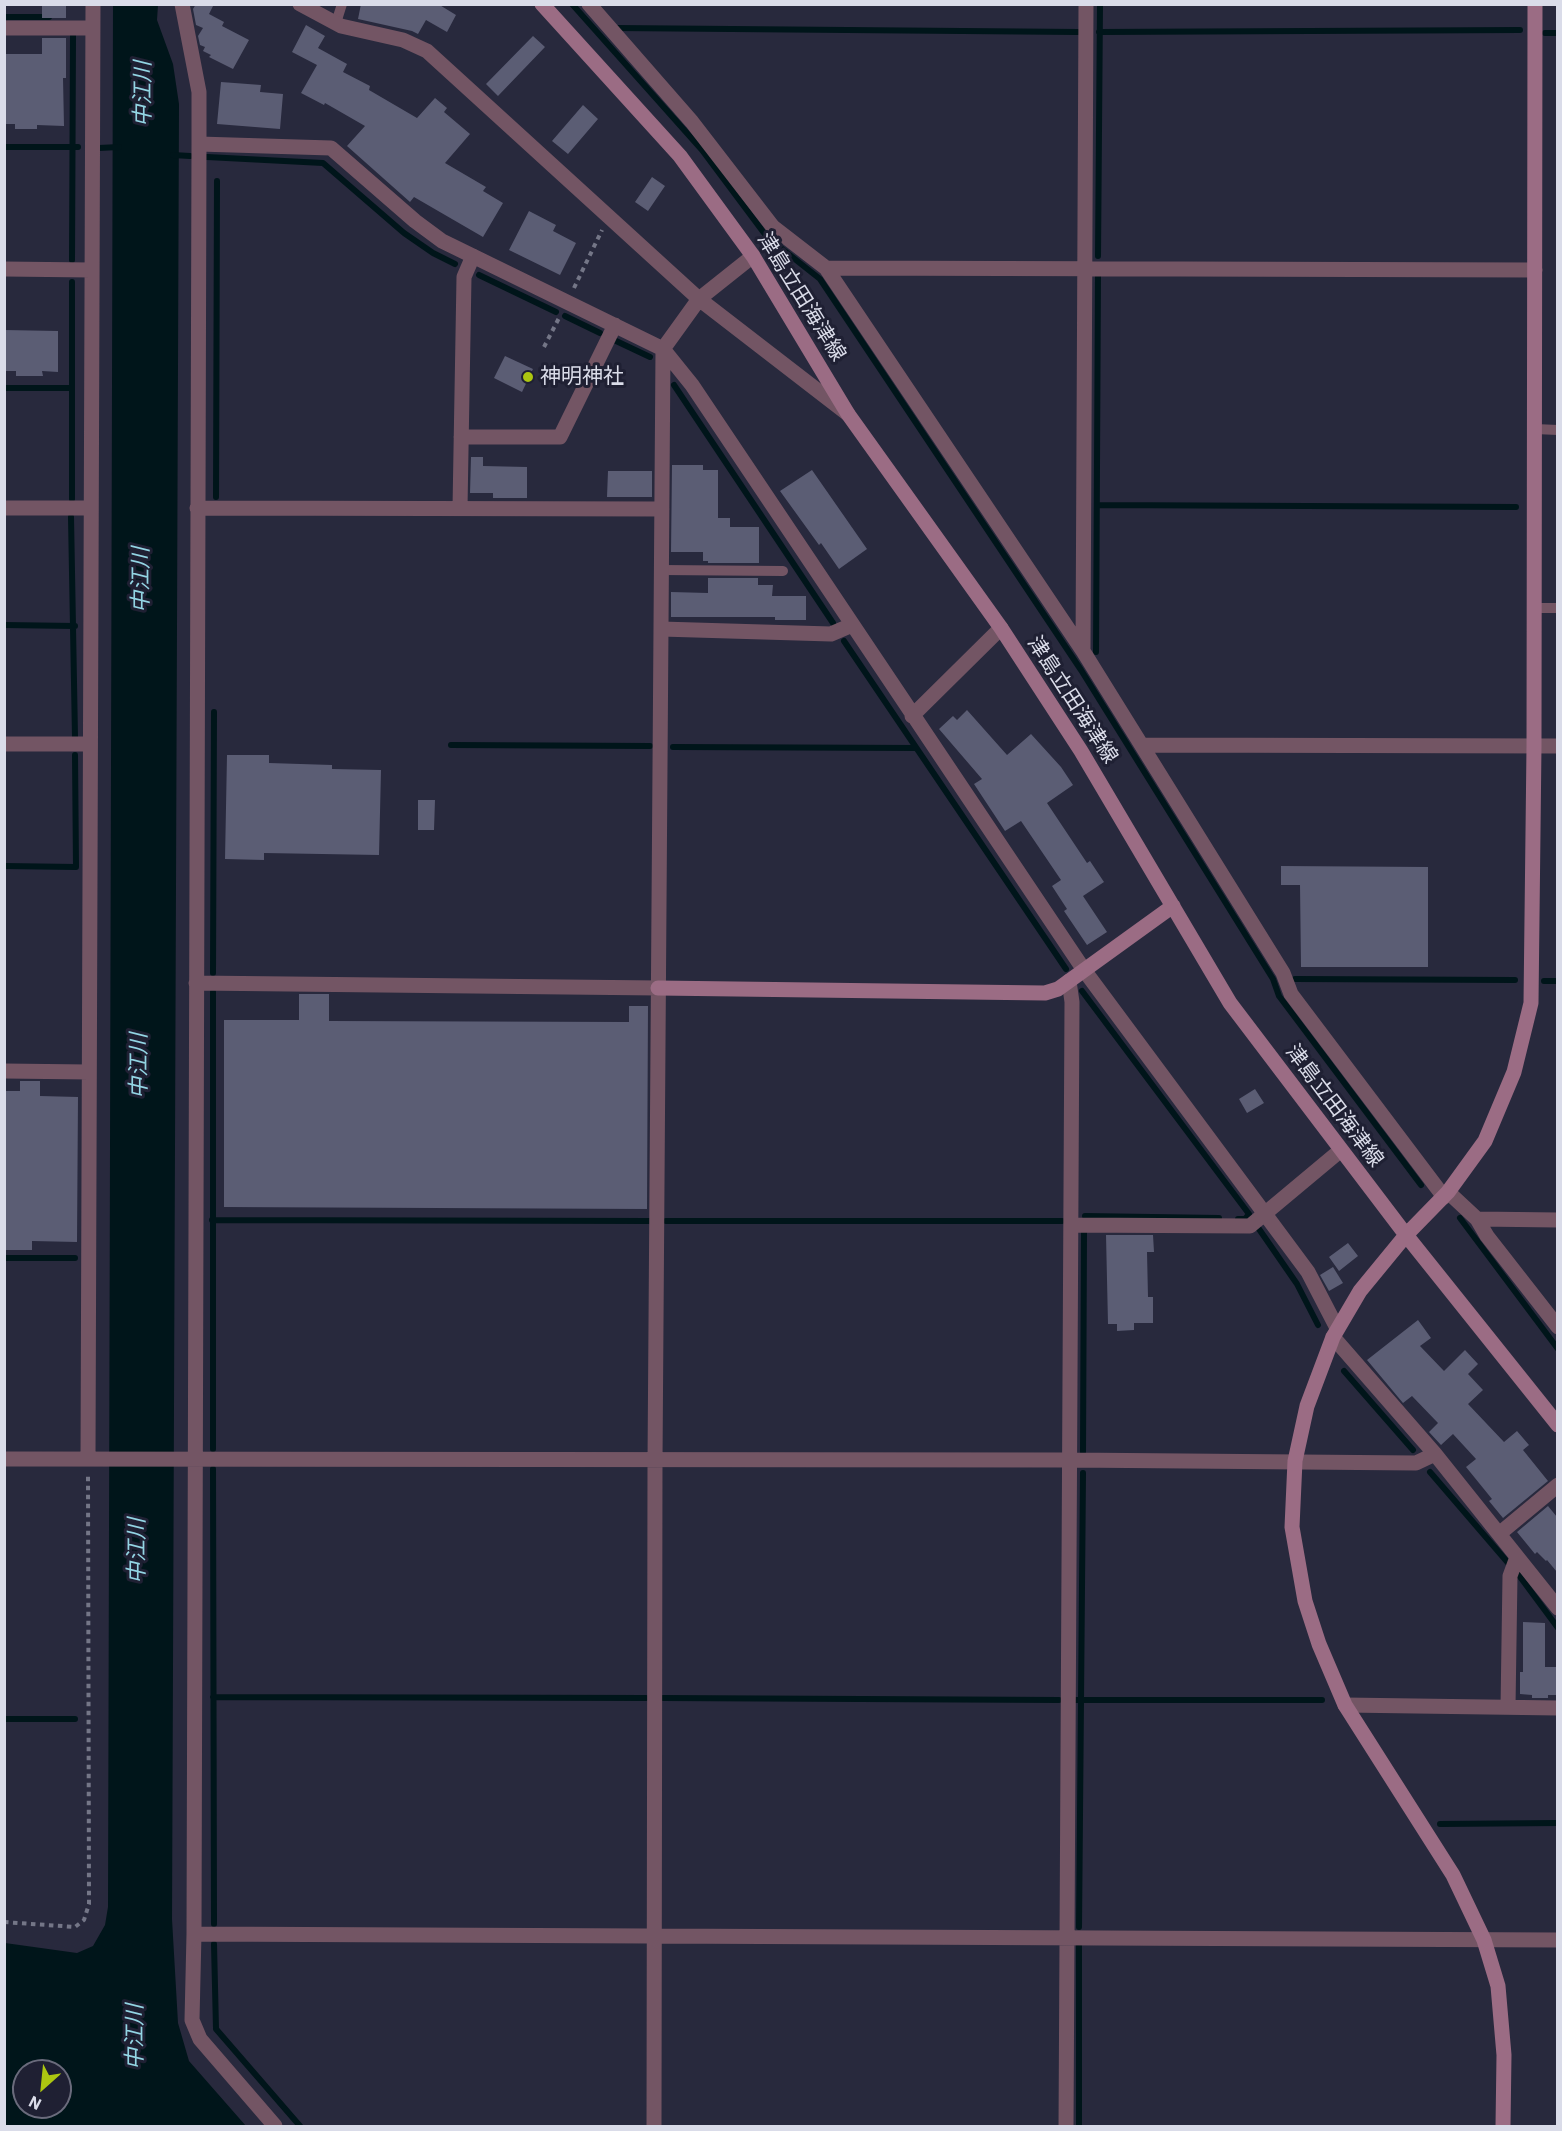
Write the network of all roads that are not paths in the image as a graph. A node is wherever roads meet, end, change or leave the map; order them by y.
1 (93, 4) edge
2 (182, 4) edge
3 (300, 4) edge
4 (342, 4) edge
5 (542, 4) edge
6 (589, 4) edge
7 (1086, 4) edge
8 (1535, 4) edge
9 (336, 23) junction
10 (4, 28) edge
11 (92, 28) junction
12 (199, 144) junction
13 (473, 256) junction
14 (753, 256) junction
15 (826, 268) junction
16 (1085, 268) junction
17 (4, 270) edge
18 (92, 270) junction
19 (1535, 270) junction
20 (699, 300) junction
21 (615, 325) junction
22 (663, 349) junction
23 (848, 414) junction
24 (1535, 429) junction
25 (1557, 430) edge
26 (461, 437) junction
27 (197, 507) junction
28 (4, 508) edge
29 (91, 508) junction
30 (460, 508) junction
31 (662, 509) junction
32 (661, 570) junction
33 (783, 571) dead end
34 (1534, 608) junction
35 (1557, 608) edge
36 (852, 625) junction
37 (1001, 628) junction
38 (661, 629) junction
39 (1083, 651) junction
40 (912, 716) junction
41 (4, 744) edge
42 (90, 744) junction
43 (1143, 746) junction
44 (1534, 746) junction
45 (1557, 746) edge
46 (1173, 906) junction
47 (1084, 970) junction
48 (1069, 981) junction
49 (196, 983) junction
50 (658, 988) junction
51 (4, 1071) edge
52 (89, 1072) junction
53 (1341, 1150) junction
54 (1446, 1194) junction
55 (1265, 1214) junction
56 (1478, 1219) junction
57 (1557, 1220) edge
58 (1071, 1225) junction
59 (1406, 1235) junction
60 (1557, 1328) edge
61 (1335, 1332) junction
62 (1557, 1425) edge
63 (1435, 1454) junction
64 (4, 1459) edge
65 (95, 1459) junction
66 (188, 1459) junction
67 (655, 1460) junction
68 (1070, 1460) junction
69 (1295, 1461) junction
70 (1557, 1485) edge
71 (1499, 1534) junction
72 (1517, 1557) junction
73 (1557, 1608) edge
74 (1345, 1705) junction
75 (1508, 1707) junction
76 (1557, 1708) edge
77 (194, 1934) junction
78 (654, 1937) junction
79 (1067, 1938) junction
80 (1484, 1940) junction
81 (1557, 1940) edge
82 (275, 2127) edge
83 (654, 2127) edge
84 (1066, 2127) edge
85 (1503, 2127) edge

1 - 11 street
2 - 12 street
3 - 9 street
4 - 9 lane
5 - 14 street, 津島立田海津線
6 - 15 street
7 - 16 street
8 - 19 street
9 - 20 street
10 - 11 street
11 - 18 street
12 - 13 street
12 - 27 street
13 - 21 street
13 - 26 street
14 - 20 street
14 - 23 street, 津島立田海津線
15 - 16 street
15 - 39 street
16 - 19 street
16 - 39 street
17 - 18 street
18 - 29 street
19 - 24 street
20 - 22 street
20 - 23 street
21 - 22 street
21 - 26 street
22 - 31 street
22 - 36 street
23 - 37 street, 津島立田海津線
24 - 25 lane
24 - 34 street
26 - 30 street
27 - 30 street
27 - 49 street
28 - 29 street
29 - 42 street
30 - 31 street
31 - 32 street
32 - 33 lane
32 - 38 street
34 - 35 lane
34 - 44 street
36 - 38 street
36 - 40 street
37 - 40 street
37 - 46 street, 津島立田海津線
38 - 50 street
39 - 43 street
40 - 47 street
41 - 42 street
42 - 52 street
43 - 44 street
43 - 54 street
44 - 45 street
44 - 54 street
46 - 47 street
46 - 53 street, 津島立田海津線
47 - 48 street
47 - 55 street
48 - 50 street
48 - 58 street
49 - 50 street
49 - 66 street
50 - 67 street
51 - 52 street
52 - 65 street
53 - 55 street
53 - 59 street, 津島立田海津線
54 - 56 street
54 - 59 street
55 - 58 street
55 - 61 street
56 - 57 street
56 - 60 street
58 - 68 street
59 - 61 street
59 - 62 street, 津島立田海津線
61 - 63 street
61 - 69 street
63 - 69 street
63 - 71 street
64 - 65 street
65 - 66 street
66 - 67 street
66 - 77 street
67 - 68 street
67 - 78 street
68 - 69 street
68 - 79 street
69 - 74 street
70 - 71 street
71 - 72 street
72 - 73 street
72 - 75 street
74 - 75 street
74 - 80 street
75 - 76 street
77 - 78 street
77 - 82 street
78 - 79 street
78 - 83 street
79 - 80 street
79 - 84 street
80 - 81 street
80 - 85 street

